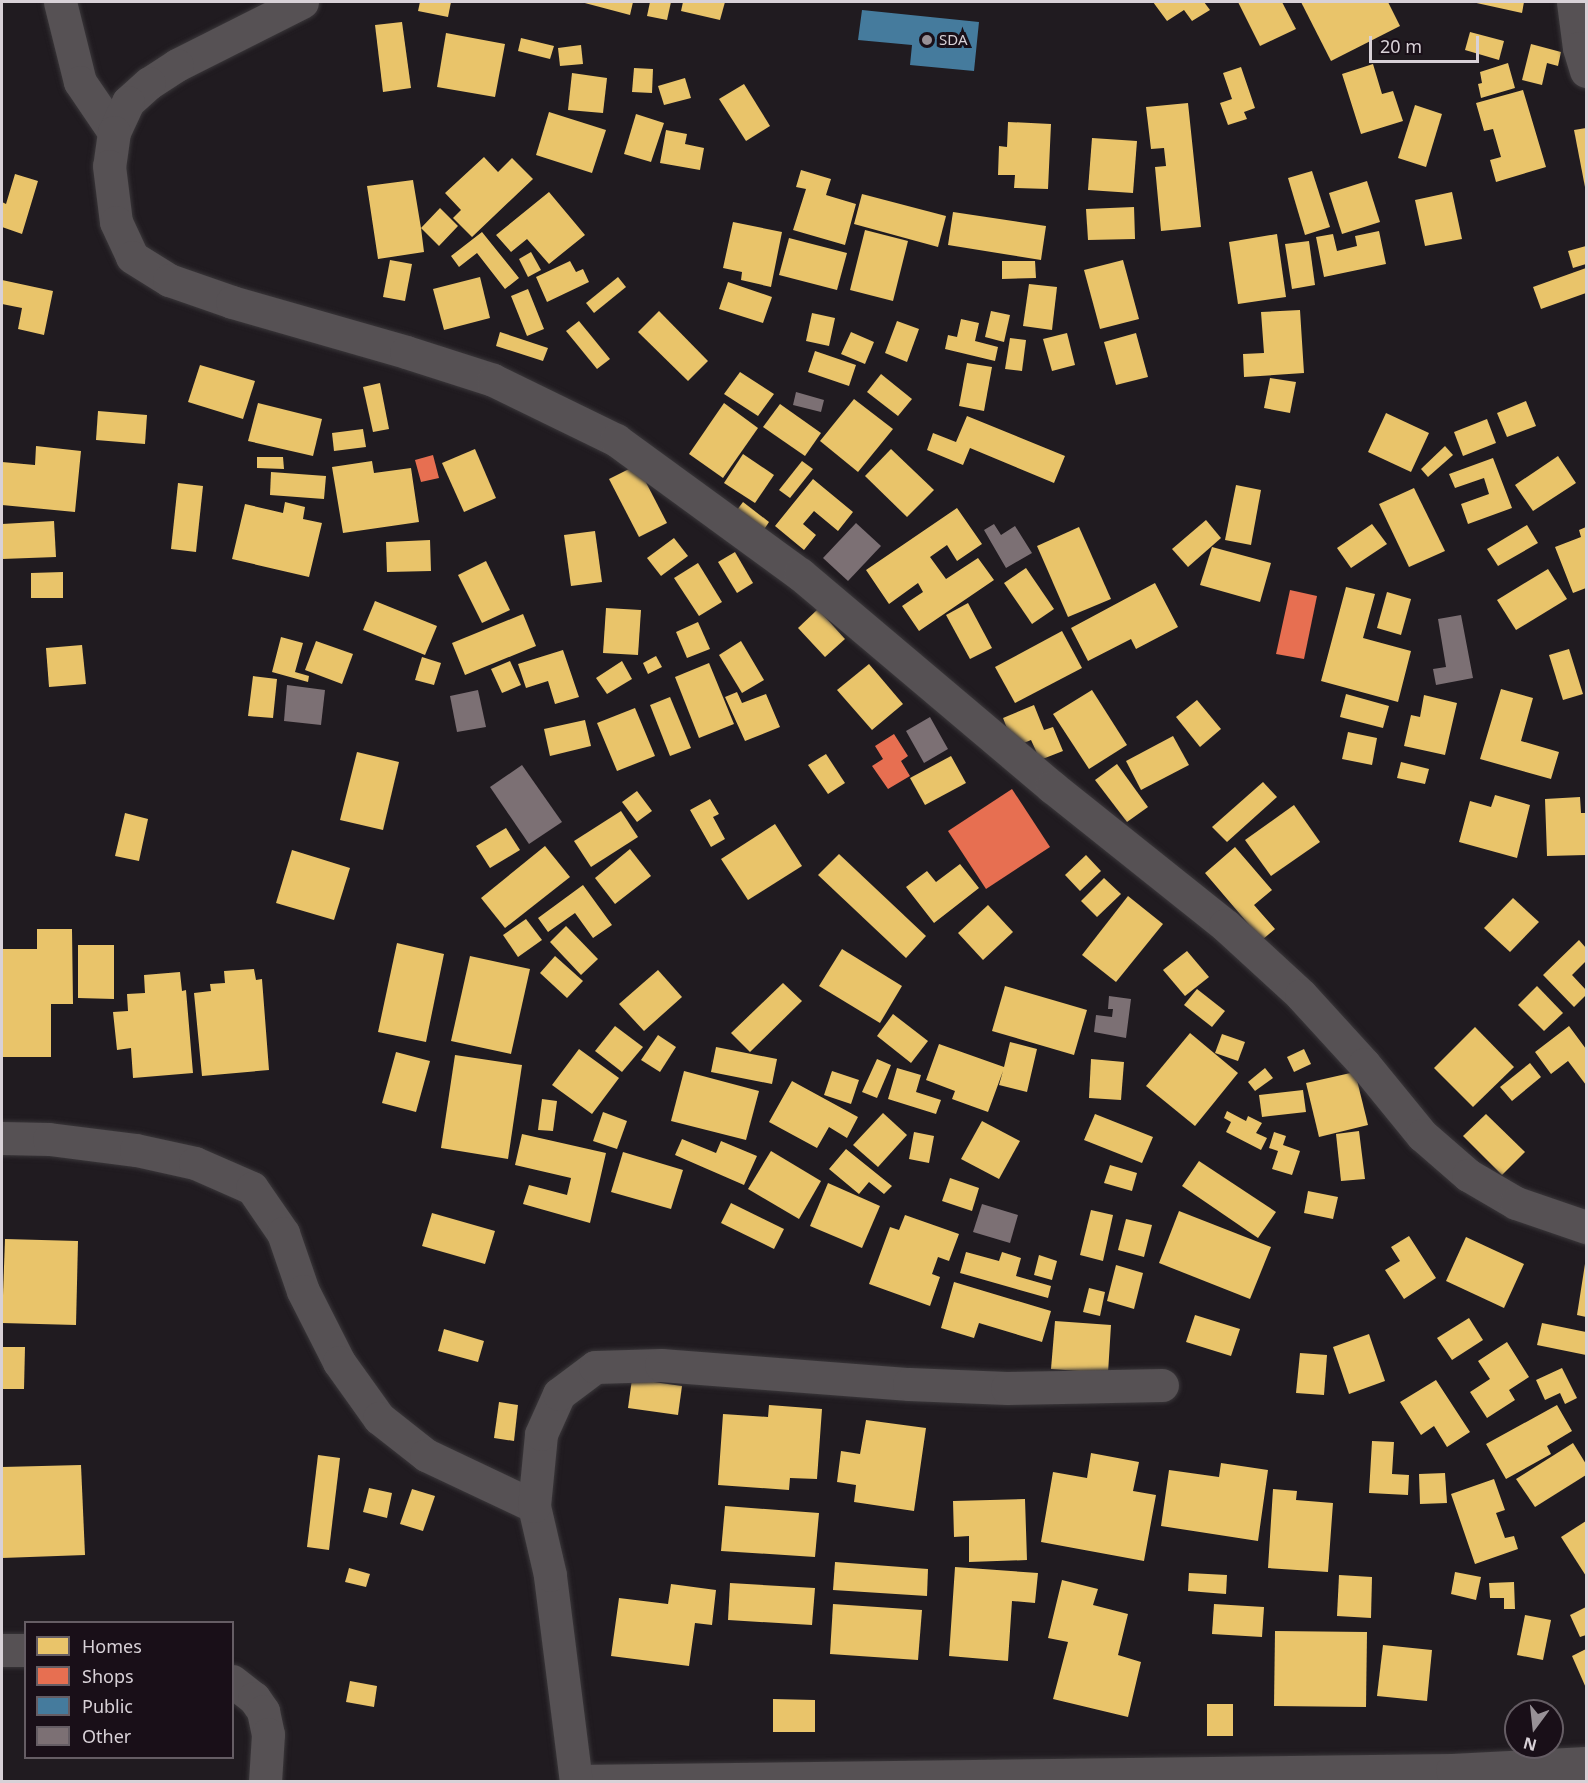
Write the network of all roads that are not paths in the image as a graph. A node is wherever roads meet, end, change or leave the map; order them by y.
1 (60, 2) edge
2 (302, 2) edge
3 (1573, 2) edge
4 (1587, 71) edge
5 (114, 132) junction
6 (2, 1138) edge
7 (1587, 1227) edge
8 (1162, 1385) dead end
9 (534, 1506) junction
10 (2, 1650) edge
11 (24, 1650) edge
12 (234, 1683) edge
13 (1587, 1763) edge
14 (576, 1781) edge
15 (265, 1782) edge

1 - 5 street
2 - 5 street
3 - 4 street
5 - 7 street
6 - 9 street
8 - 9 street
9 - 14 street
10 - 11 street
12 - 15 street
13 - 14 street

